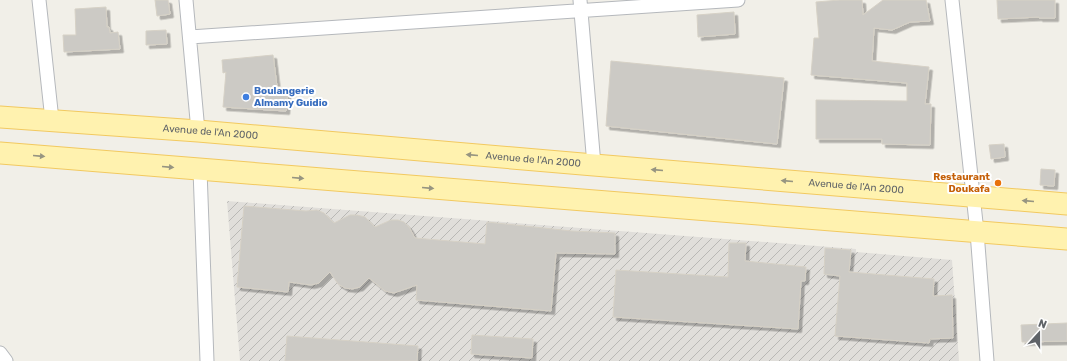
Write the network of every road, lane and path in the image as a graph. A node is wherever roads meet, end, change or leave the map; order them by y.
1 (39, 0) edge
2 (186, 0) edge
3 (721, 0) edge
4 (738, 0) edge
5 (952, 0) edge
6 (580, 6) edge
7 (190, 37) junction
8 (0, 117) edge
9 (52, 120) junction
10 (198, 131) junction
11 (0, 153) edge
12 (594, 165) junction
13 (200, 170) junction
14 (972, 196) junction
15 (1067, 204) edge
16 (977, 232) junction
17 (1067, 239) edge
18 (0, 353) edge
19 (6, 361) edge
20 (207, 361) edge
21 (987, 361) edge

1 - 9 street
2 - 7 street
3 - 4 street
3 - 6 street
5 - 14 street
6 - 7 street
6 - 12 street
7 - 10 street
8 - 9 main road, Avenue de l'An 2000
9 - 10 main road, Avenue de l'An 2000
12 -> 10 main road, Avenue de l'An 2000
11 -> 13 main road
14 -> 12 main road, Avenue de l'An 2000
13 -> 16 main road
13 - 20 street
15 -> 14 main road, Avenue de l'An 2000
14 - 16 street
16 - 17 main road
16 - 21 street
18 - 19 street

